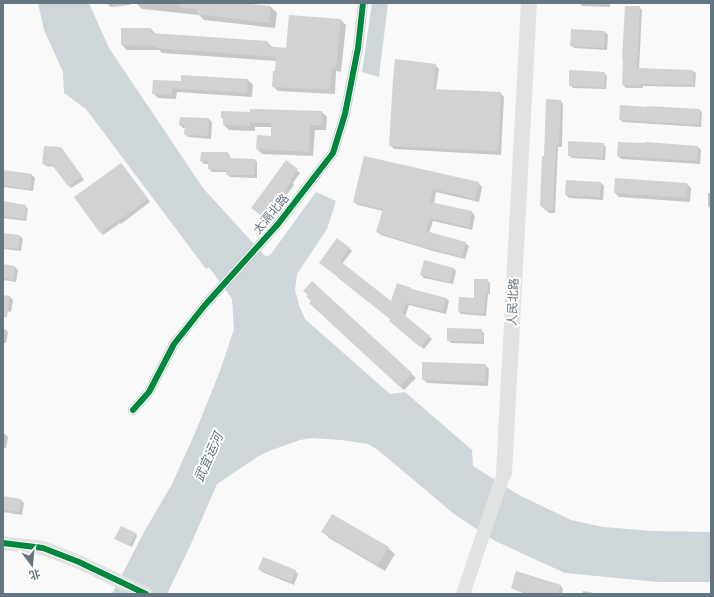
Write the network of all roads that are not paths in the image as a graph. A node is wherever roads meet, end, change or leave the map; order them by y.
1 (363, 3) edge
2 (529, 3) edge
3 (134, 410) dead end
4 (504, 473) joint
5 (3, 543) edge
6 (146, 594) edge
7 (463, 594) edge

1 - 3 street, 太滆北路
2 - 4 main road, 人民北路
4 - 7 street, 人民北路
5 - 6 street

